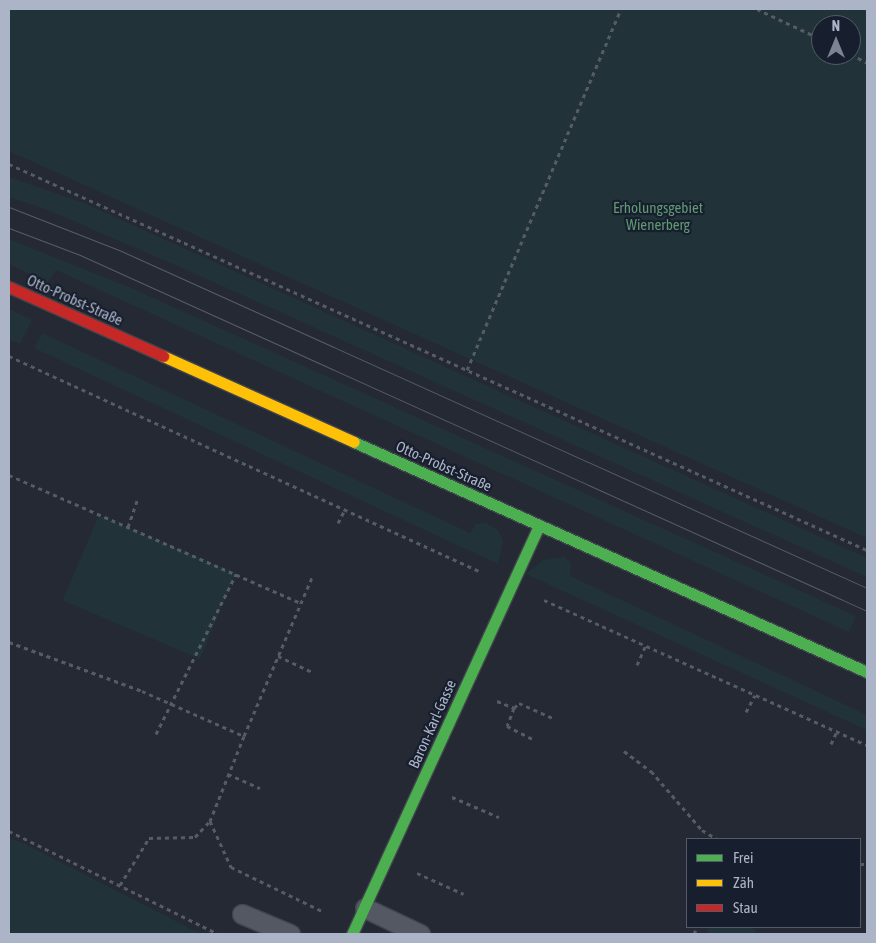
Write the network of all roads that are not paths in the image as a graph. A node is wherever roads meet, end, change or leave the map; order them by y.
1 (9, 287) edge
2 (540, 526) junction
3 (867, 672) edge
4 (365, 908) junction
5 (242, 914) dead end
6 (354, 931) edge
7 (290, 934) edge
8 (420, 934) edge

1 - 2 street, Otto-Probst-Straße
2 - 3 street, Otto-Probst-Straße
2 - 4 street, Baron-Karl-Gasse
4 - 6 street, Baron-Karl-Gasse
4 - 8 lane
5 - 7 lane

